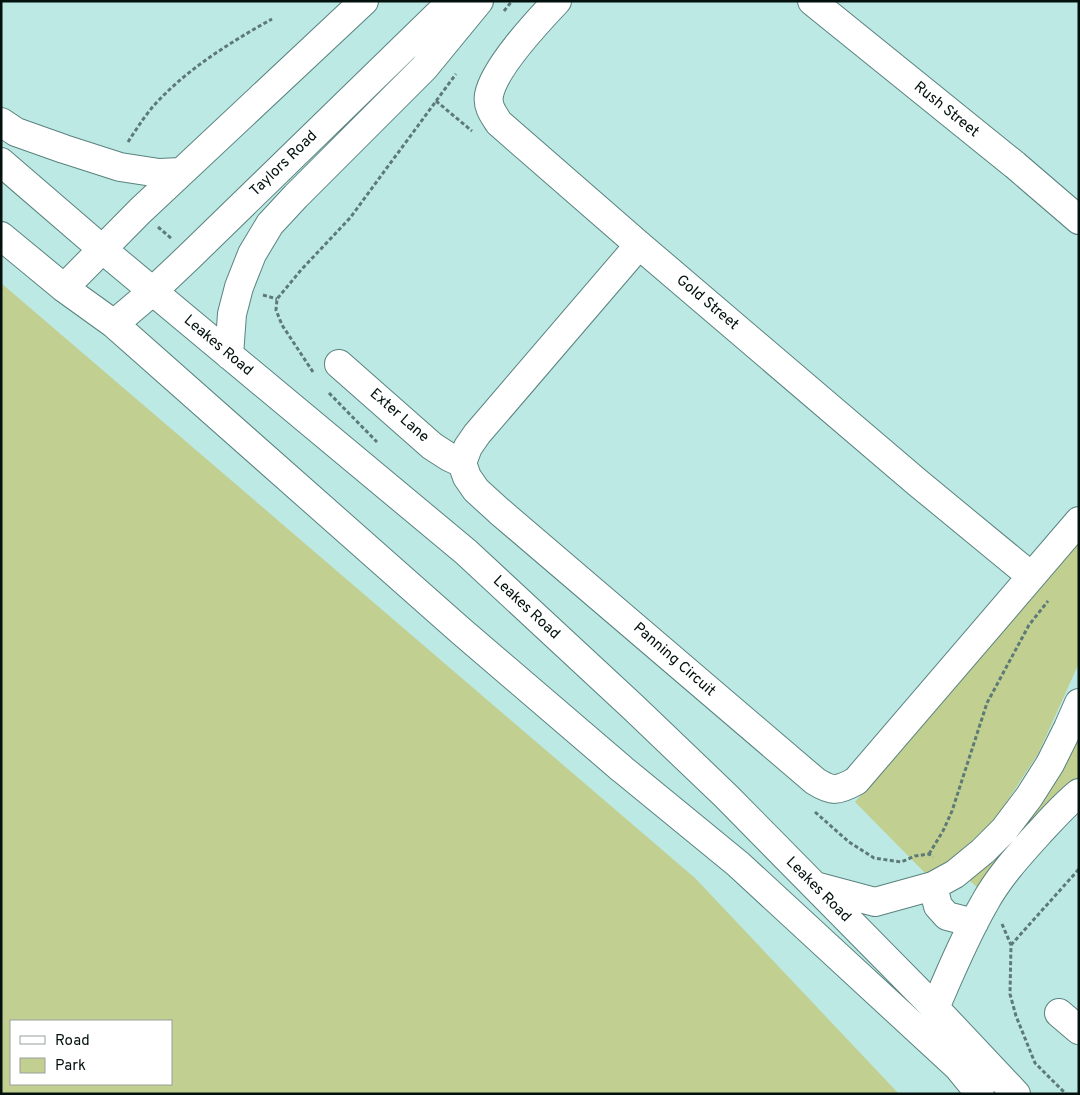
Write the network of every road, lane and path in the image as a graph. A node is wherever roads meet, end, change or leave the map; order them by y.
1 (364, 1) edge
2 (452, 1) edge
3 (512, 1) edge
4 (557, 1) edge
5 (812, 1) edge
6 (489, 9) edge
7 (272, 19) dead end
8 (458, 71) dead end
9 (1, 122) edge
10 (128, 142) dead end
11 (1, 162) edge
12 (181, 172) junction
13 (140, 211) junction
14 (1079, 220) edge
15 (1, 236) edge
16 (639, 245) junction
17 (102, 249) junction
18 (191, 255) junction
19 (64, 288) junction
20 (153, 291) junction
21 (277, 299) dead end
22 (114, 324) junction
23 (229, 355) junction
24 (339, 364) dead end
25 (462, 463) junction
26 (1079, 521) edge
27 (1031, 576) junction
28 (1052, 595) dead end
29 (1079, 703) edge
30 (1079, 793) edge
31 (929, 854) dead end
32 (1079, 869) edge
33 (814, 886) junction
34 (933, 886) junction
35 (974, 923) junction
36 (1012, 945) dead end
37 (935, 1008) junction
38 (1016, 1016) dead end
39 (980, 1094) edge
40 (1016, 1094) edge
41 (1066, 1094) edge

1 - 12 street
2 - 18 street, Taylors Road
3 - 6 path
4 - 16 street, Gold Street
5 - 14 street, Rush Street
6 - 23 street
7 - 10 path
8 - 21 path
9 - 12 street
11 - 17 street, Leakes Road
12 - 13 street
13 - 17 street
13 - 18 path
15 - 19 street
16 - 25 street
16 - 27 street, Gold Street
17 - 19 street
17 - 20 street, Leakes Road
18 - 20 street, Taylors Road
19 - 22 street
20 - 22 street, Taylors Road
20 - 23 street, Leakes Road
22 - 39 street
23 - 33 street, Leakes Road
24 - 25 street, Exter Lane
25 - 27 street, Panning Circuit
26 - 27 street, Panning Circuit
28 - 31 path
29 - 34 street
30 - 35 street
32 - 36 path
33 - 34 street
33 - 37 street, Leakes Road
34 - 35 street
35 - 37 street
37 - 40 street, Leakes Road
38 - 41 path

